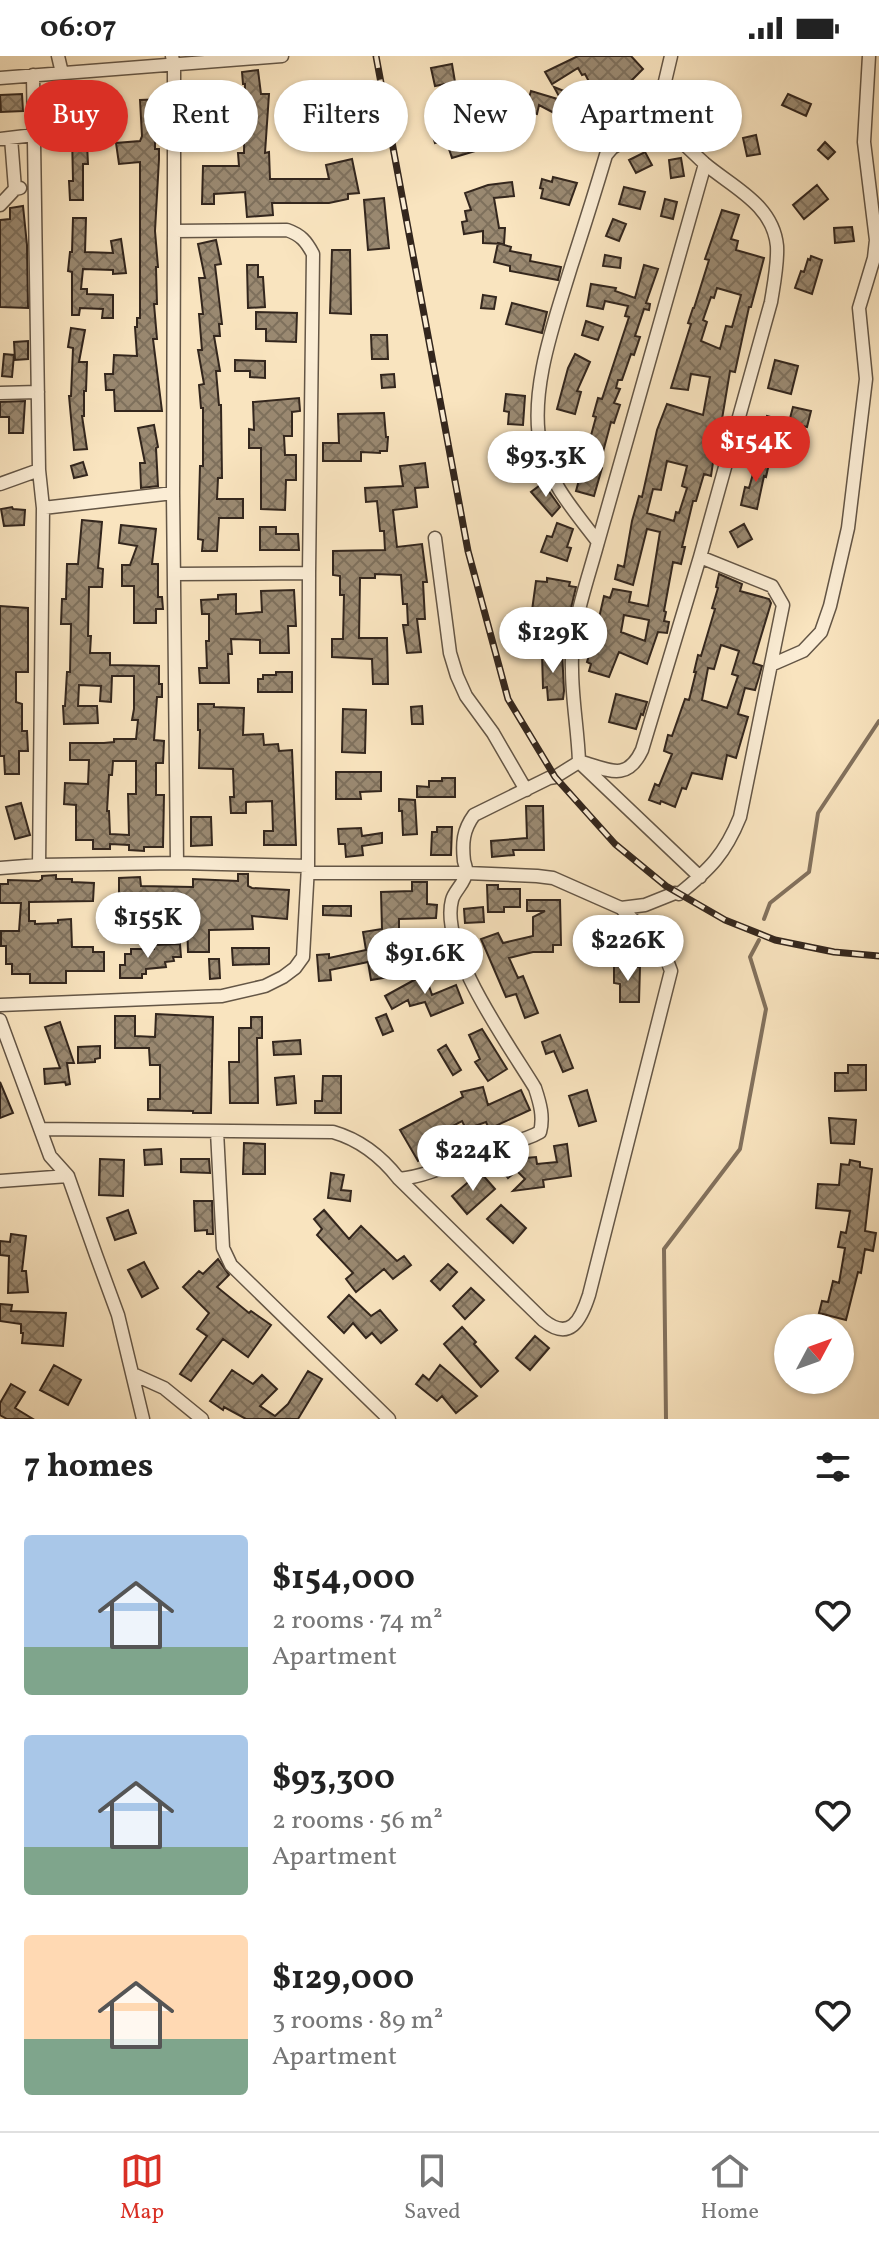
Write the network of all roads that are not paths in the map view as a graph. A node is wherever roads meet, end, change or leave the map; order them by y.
1 (58, 56) edge
2 (282, 56) edge
3 (671, 56) edge
4 (869, 56) edge
5 (173, 60) edge
6 (62, 73) junction
7 (33, 75) junction
8 (0, 78) edge
9 (33, 80) edge
10 (665, 80) edge
11 (6, 138) edge
12 (34, 152) edge
13 (609, 152) edge
14 (693, 152) edge
15 (705, 164) junction
16 (35, 187) junction
17 (15, 189) junction
18 (0, 205) edge
19 (174, 231) junction
20 (38, 392) junction
21 (0, 393) edge
22 (39, 470) junction
23 (0, 484) edge
24 (173, 493) junction
25 (43, 508) junction
26 (435, 538) dead end
27 (598, 542) junction
28 (700, 557) junction
29 (309, 573) junction
30 (174, 574) junction
31 (771, 665) junction
32 (579, 762) junction
33 (526, 790) junction
34 (177, 863) junction
35 (39, 865) junction
36 (0, 868) edge
37 (308, 870) junction
38 (466, 873) junction
39 (700, 877) junction
40 (621, 908) junction
41 (0, 1005) edge
42 (0, 1020) edge
43 (40, 1129) junction
44 (217, 1131) junction
45 (68, 1176) junction
46 (399, 1179) junction
47 (0, 1181) edge
48 (133, 1374) junction
49 (143, 1419) edge
50 (202, 1419) edge
51 (389, 1419) edge

1 - 6 street
2 - 5 street
3 - 10 street
4 - 31 street
5 - 6 street
5 - 19 street
6 - 7 street
7 - 8 street
7 - 9 street
11 - 17 street
12 - 16 street
13 - 27 street
14 - 15 street
15 - 27 street
15 - 28 street
16 - 17 street
16 - 20 street
17 - 18 street
19 - 24 street
19 - 29 street
20 - 21 street
20 - 22 street
22 - 23 street
22 - 25 street
24 - 25 street
24 - 30 street
25 - 35 street
26 - 33 street
27 - 32 street
28 - 31 street
28 - 32 street
29 - 30 street
29 - 37 street
30 - 34 street
31 - 39 street
32 - 33 street
32 - 39 street
33 - 38 street
34 - 35 street
34 - 37 street
35 - 36 street
37 - 38 street
37 - 41 street
38 - 40 street
38 - 46 street
39 - 40 street
40 - 46 street
42 - 43 street
43 - 44 street
43 - 45 street
44 - 46 street
44 - 51 street
45 - 47 street
45 - 48 street
48 - 49 street
48 - 50 street

